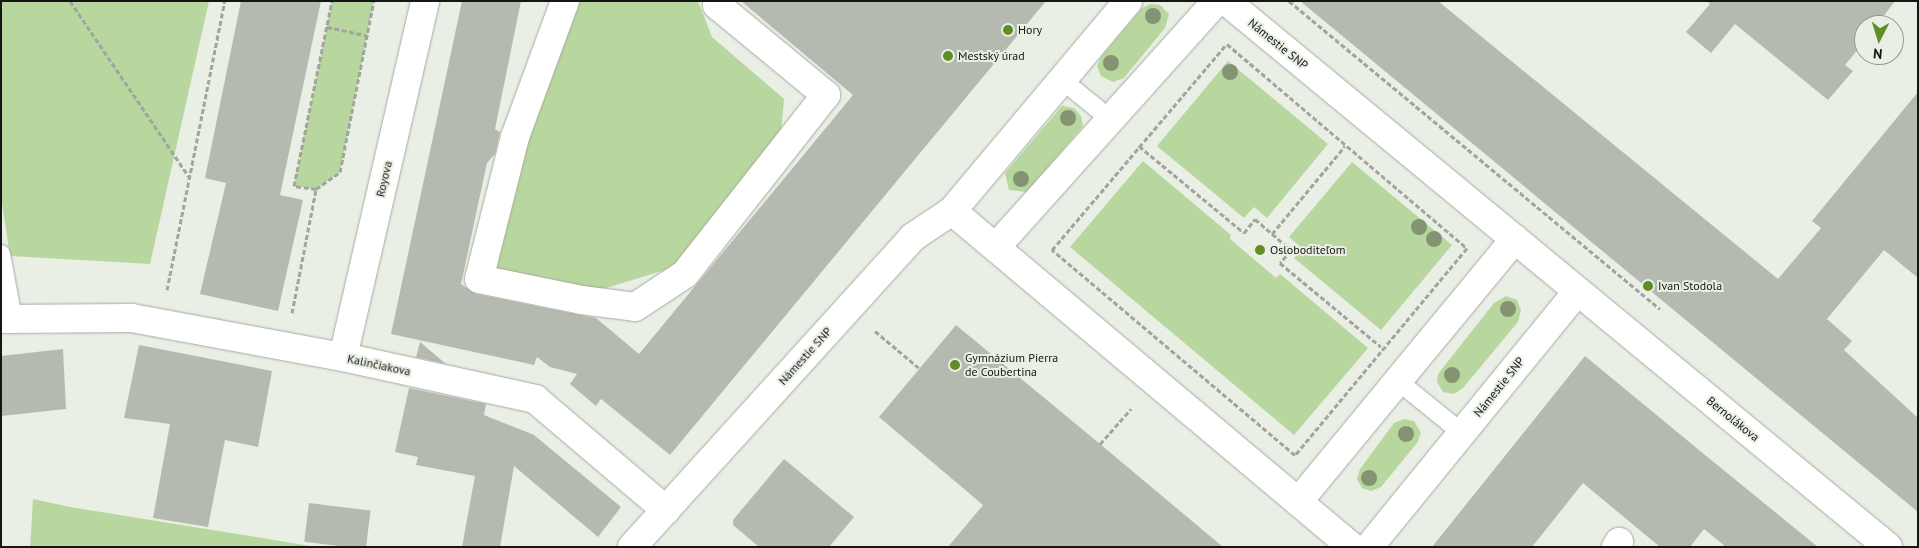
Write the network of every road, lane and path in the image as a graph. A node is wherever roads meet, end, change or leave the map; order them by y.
1 (70, 1) edge
2 (225, 1) edge
3 (332, 1) edge
4 (374, 1) edge
5 (425, 1) edge
6 (565, 1) edge
7 (720, 1) edge
8 (1128, 1) edge
9 (1217, 1) edge
10 (1226, 1) edge
11 (1289, 1) edge
12 (327, 27) junction
13 (366, 35) junction
14 (1062, 80) junction
15 (1110, 120) junction
16 (1139, 146) junction
17 (1345, 146) junction
18 (189, 177) junction
19 (316, 189) junction
20 (952, 211) junction
21 (1272, 234) junction
22 (1514, 238) junction
23 (996, 247) junction
24 (1052, 250) dead end
25 (1, 254) edge
26 (1578, 291) junction
27 (167, 292) dead end
28 (1644, 296) junction
29 (1666, 315) dead end
30 (7, 318) edge
31 (291, 319) dead end
32 (1617, 323) junction
33 (870, 328) dead end
34 (1384, 349) junction
35 (343, 357) junction
36 (919, 368) dead end
37 (1398, 380) junction
38 (1126, 400) dead end
39 (1133, 407) junction
40 (1140, 413) dead end
41 (1462, 433) junction
42 (1100, 444) dead end
43 (1296, 455) dead end
44 (1298, 502) junction
45 (666, 510) junction
46 (632, 547) edge
47 (1352, 547) edge
48 (1369, 547) edge
49 (1888, 547) edge

1 - 18 path
2 - 18 path
3 - 12 path
4 - 13 path
5 - 35 street, Royova
6 - 7 street
8 - 14 street, Námestie SNP
9 - 15 street
10 - 22 street, Námestie SNP
11 - 28 path
12 - 13 path
12 - 19 path
13 - 19 path
14 - 15 lane
14 - 20 street, Námestie SNP
15 - 23 street
16 - 17 path
16 - 21 path
16 - 24 path
17 - 21 path
17 - 34 path
18 - 27 path
19 - 31 path
20 - 23 street
20 - 45 street, Námestie SNP
21 - 34 path
22 - 26 street, Námestie SNP
22 - 37 street
23 - 44 street
25 - 30 lane
26 - 32 street, Bernolákova
26 - 41 street, Námestie SNP
28 - 29 path
28 - 32 path
30 - 35 street, Kalinčiakova
32 - 49 street, Bernolákova
33 - 36 path
34 - 43 path
35 - 45 street, Kalinčiakova
37 - 41 lane
37 - 44 street
38 - 39 path
39 - 40 path
39 - 42 path
41 - 48 street, Námestie SNP
44 - 47 street
45 - 46 street

